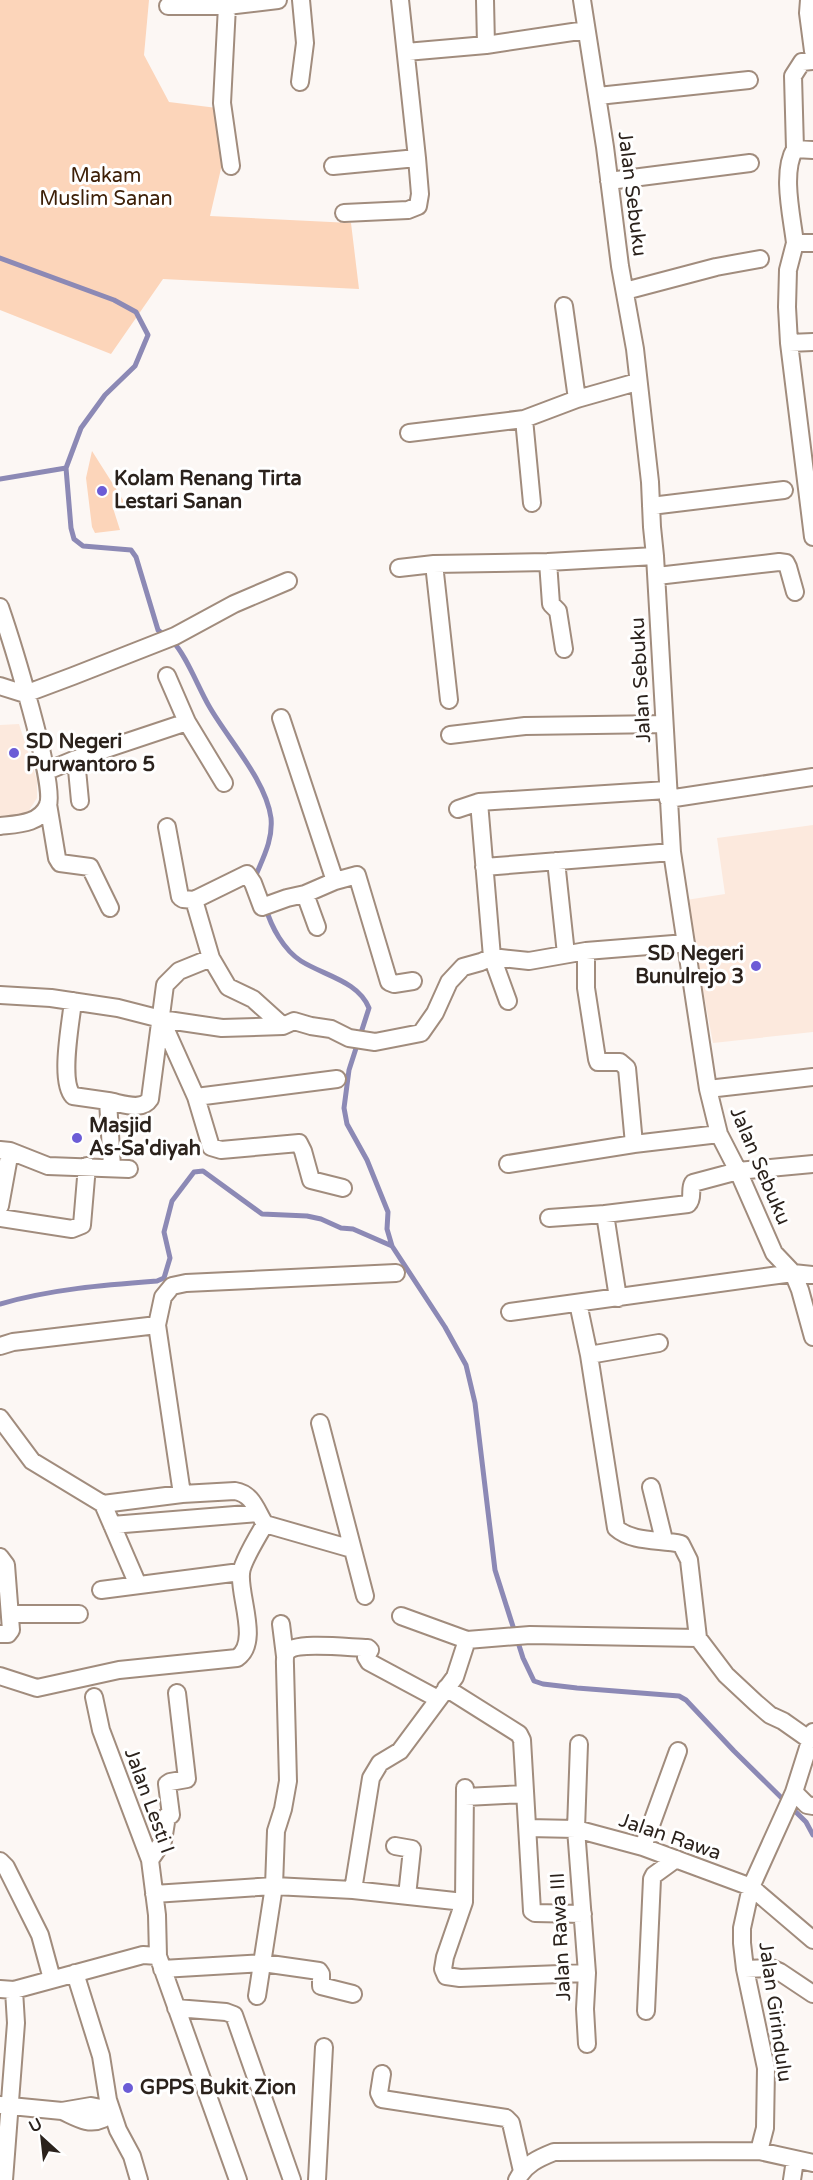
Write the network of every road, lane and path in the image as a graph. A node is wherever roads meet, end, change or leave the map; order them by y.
1 (278, 0) edge
2 (301, 0) edge
3 (400, 0) edge
4 (485, 0) edge
5 (582, 0) edge
6 (809, 0) edge
7 (197, 3) edge
8 (168, 6) dead end
9 (227, 6) junction
10 (586, 30) junction
11 (486, 45) junction
12 (813, 51) edge
13 (406, 52) junction
14 (813, 61) edge
15 (749, 80) dead end
16 (300, 82) dead end
17 (597, 96) junction
18 (795, 149) junction
19 (813, 150) edge
20 (417, 158) junction
21 (750, 163) dead end
22 (231, 166) dead end
23 (333, 166) dead end
24 (609, 181) junction
25 (344, 213) dead end
26 (795, 243) junction
27 (813, 243) edge
28 (760, 259) dead end
29 (625, 291) junction
30 (564, 306) dead end
31 (813, 342) edge
32 (789, 343) junction
33 (637, 382) junction
34 (577, 399) junction
35 (524, 419) junction
36 (409, 433) dead end
37 (808, 458) edge
38 (784, 490) dead end
39 (532, 503) dead end
40 (651, 506) junction
41 (813, 537) edge
42 (656, 556) junction
43 (548, 562) junction
44 (434, 564) junction
45 (399, 567) dead end
46 (657, 576) junction
47 (288, 581) dead end
48 (795, 592) dead end
49 (0, 607) edge
50 (564, 649) dead end
51 (167, 676) dead end
52 (0, 686) edge
53 (25, 694) junction
54 (449, 700) dead end
55 (281, 718) dead end
56 (188, 722) junction
57 (664, 724) junction
58 (450, 735) dead end
59 (76, 759) junction
60 (47, 771) junction
61 (813, 777) edge
62 (224, 783) dead end
63 (667, 794) junction
64 (80, 801) dead end
65 (479, 802) junction
66 (48, 804) junction
67 (458, 809) dead end
68 (0, 826) edge
69 (167, 827) dead end
70 (672, 852) junction
71 (556, 861) junction
72 (484, 867) junction
73 (335, 880) junction
74 (305, 894) junction
75 (194, 900) junction
76 (110, 908) dead end
77 (317, 927) dead end
78 (686, 943) junction
79 (586, 951) junction
80 (566, 954) junction
81 (492, 957) junction
82 (212, 958) junction
83 (413, 981) dead end
84 (0, 995) edge
85 (73, 1001) junction
86 (508, 1001) dead end
87 (161, 1019) junction
88 (283, 1026) junction
89 (813, 1077) edge
90 (337, 1079) dead end
91 (708, 1089) junction
92 (196, 1097) junction
93 (108, 1101) junction
94 (719, 1134) junction
95 (634, 1144) junction
96 (5, 1150) edge
97 (508, 1164) dead end
98 (813, 1164) edge
99 (87, 1166) junction
100 (738, 1171) junction
101 (344, 1188) dead end
102 (0, 1206) edge
103 (605, 1214) junction
104 (0, 1218) edge
105 (549, 1218) dead end
106 (396, 1273) dead end
107 (793, 1273) junction
108 (813, 1275) edge
109 (618, 1298) junction
110 (578, 1303) junction
111 (510, 1312) dead end
112 (157, 1325) junction
113 (813, 1337) edge
114 (659, 1343) dead end
115 (0, 1346) edge
116 (589, 1355) junction
117 (0, 1418) edge
118 (320, 1423) dead end
119 (651, 1487) dead end
120 (182, 1494) junction
121 (103, 1504) junction
122 (261, 1518) junction
123 (112, 1524) junction
124 (664, 1540) junction
125 (352, 1549) junction
126 (0, 1557) edge
127 (240, 1572) junction
128 (138, 1585) junction
129 (101, 1590) dead end
130 (365, 1596) dead end
131 (10, 1614) junction
132 (79, 1614) dead end
133 (402, 1616) dead end
134 (281, 1624) dead end
135 (0, 1634) edge
136 (698, 1638) junction
137 (467, 1640) junction
138 (285, 1656) junction
139 (0, 1676) edge
140 (177, 1693) dead end
141 (442, 1693) junction
142 (94, 1697) dead end
143 (812, 1736) edge
144 (579, 1744) dead end
145 (678, 1751) dead end
146 (525, 1794) junction
147 (792, 1795) junction
148 (813, 1806) edge
149 (528, 1828) junction
150 (576, 1829) junction
151 (395, 1846) dead end
152 (643, 1847) junction
153 (676, 1859) junction
154 (150, 1860) junction
155 (0, 1861) edge
156 (274, 1886) junction
157 (751, 1887) junction
158 (353, 1890) junction
159 (154, 1894) junction
160 (407, 1896) junction
161 (464, 1902) junction
162 (583, 1914) junction
163 (813, 1940) edge
164 (160, 1962) junction
165 (263, 1963) junction
166 (745, 1969) junction
167 (75, 1973) junction
168 (588, 1973) junction
169 (52, 1979) junction
170 (7, 1989) edge
171 (353, 1994) dead end
172 (813, 1994) edge
173 (257, 1996) dead end
174 (176, 2008) junction
175 (646, 2011) dead end
176 (588, 2044) dead end
177 (324, 2047) dead end
178 (382, 2074) dead end
179 (4, 2105) edge
180 (109, 2115) junction
181 (759, 2151) junction
182 (795, 2160) junction
183 (813, 2163) edge
184 (520, 2175) edge
185 (4, 2180) edge
186 (139, 2180) edge
187 (238, 2180) edge
188 (292, 2180) edge
189 (317, 2180) edge
190 (792, 2180) edge

1 - 9 street
2 - 16 street
3 - 13 street
4 - 11 street
5 - 10 street, Jalan Sebuku
6 - 12 street
7 - 8 street
7 - 9 street
9 - 22 street
10 - 11 street
10 - 17 street, Jalan Sebuku
11 - 13 street
13 - 20 street
14 - 18 street
15 - 17 street
17 - 24 street, Jalan Sebuku
18 - 19 street
18 - 26 street
20 - 23 street
20 - 25 street
21 - 24 street
24 - 29 street, Jalan Sebuku
26 - 27 street
26 - 32 street
28 - 29 street
29 - 33 street, Jalan Sebuku
30 - 34 street
31 - 32 street
32 - 37 street
33 - 34 street
33 - 40 street, Jalan Sebuku
34 - 35 street
35 - 36 street
35 - 39 street
37 - 41 street
38 - 40 street
40 - 42 street, Jalan Sebuku
42 - 43 street
42 - 46 street, Jalan Sebuku
43 - 44 street
43 - 50 street
44 - 45 street
44 - 54 street
46 - 48 street
46 - 57 street, Jalan Sebuku
47 - 53 street
49 - 53 street
51 - 56 street
52 - 53 street
53 - 60 street
55 - 73 street
56 - 59 street
56 - 62 street
57 - 58 street
57 - 63 street, Jalan Sebuku
59 - 60 street
59 - 64 street
60 - 66 street
61 - 63 street
63 - 65 street
63 - 70 street, Jalan Sebuku
65 - 67 street
65 - 72 street
66 - 68 street
66 - 76 street
69 - 75 street
70 - 71 street
70 - 78 street, Jalan Sebuku
71 - 72 street
71 - 80 street
72 - 81 street
73 - 74 street
73 - 83 street
74 - 75 street
74 - 77 street
75 - 82 street
78 - 79 street
78 - 91 street, Jalan Sebuku
79 - 80 street
79 - 95 street
80 - 81 street
81 - 86 street
81 - 88 street
82 - 87 street
82 - 88 street
84 - 85 street
85 - 87 street
85 - 93 street
87 - 88 street
87 - 92 street
87 - 93 street
89 - 91 street
90 - 92 street
91 - 94 street, Jalan Sebuku
92 - 101 street
93 - 99 street
94 - 95 street
94 - 100 street, Jalan Sebuku
95 - 97 street
96 - 99 street
96 - 102 street
98 - 100 street
99 - 104 street
100 - 103 street
100 - 107 street, Jalan Sebuku
103 - 105 street
103 - 109 street
106 - 112 street
107 - 108 street
107 - 109 street
107 - 113 street, Jalan Sebuku
109 - 110 street
110 - 111 street
110 - 116 street
112 - 115 street
112 - 120 street
114 - 116 street
116 - 124 street
117 - 121 street
118 - 125 street
119 - 124 street
120 - 121 street
120 - 122 street
121 - 123 street
122 - 123 street
122 - 125 street
122 - 127 street
123 - 128 street
124 - 136 street
125 - 130 street
126 - 131 street
127 - 128 street
127 - 139 street
128 - 129 street
131 - 132 street
131 - 135 street
133 - 137 street
134 - 138 street
136 - 137 street
136 - 143 street
137 - 141 street
138 - 141 street
138 - 156 street
140 - 154 street
141 - 146 street
141 - 158 street
142 - 154 street, Jalan Lesti I
143 - 147 street
144 - 150 street, Jalan Rawa III
145 - 152 street
146 - 149 street
146 - 161 street
147 - 148 street
147 - 157 street, Jalan Girindulu
149 - 150 street, Jalan Rawa
149 - 162 street
150 - 152 street, Jalan Rawa
150 - 162 street, Jalan Rawa III
151 - 160 street
152 - 153 street, Jalan Rawa
153 - 157 street, Jalan Rawa
153 - 175 street
154 - 159 street, Jalan Lesti I
155 - 169 street
156 - 158 street
156 - 159 street
156 - 165 street
157 - 163 street
157 - 166 street, Jalan Girindulu
158 - 160 street
159 - 164 street, Jalan Lesti I
160 - 161 street
161 - 168 street
162 - 168 street, Jalan Rawa III
164 - 165 street
164 - 167 street
164 - 174 street, Jalan Lesti I
165 - 171 street
165 - 173 street
166 - 172 street
166 - 181 street, Jalan Girindulu
167 - 169 street
167 - 180 street
168 - 176 street, Jalan Rawa III
169 - 170 street
170 - 179 street
174 - 187 street, Jalan Lesti I
174 - 188 street
177 - 189 street
178 - 184 street
179 - 180 street
179 - 185 street
180 - 186 street
181 - 182 street
181 - 184 street
182 - 183 street
182 - 190 street

